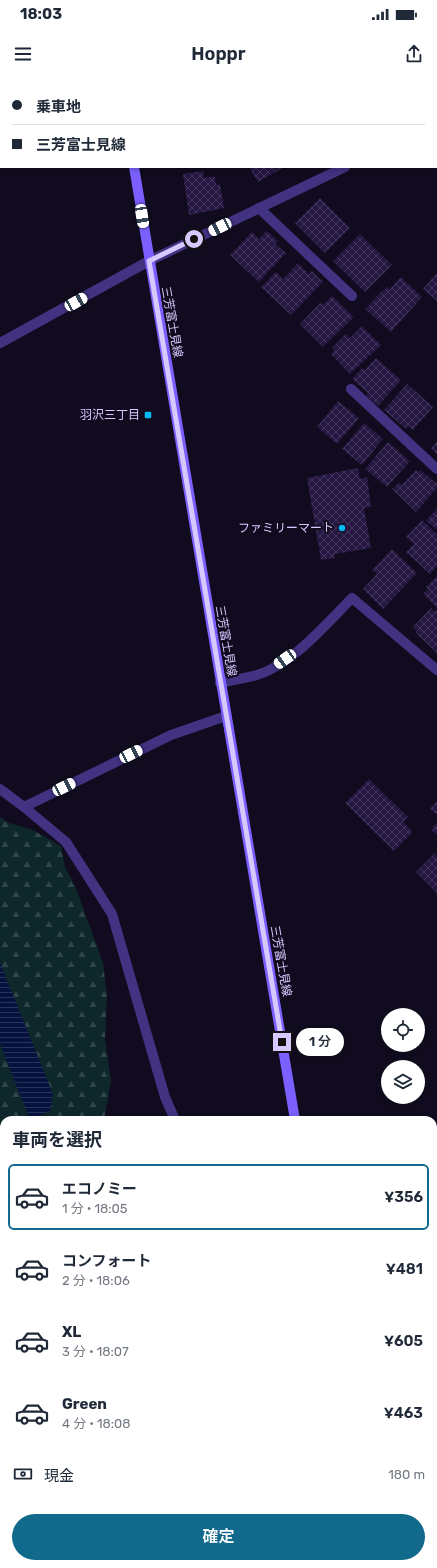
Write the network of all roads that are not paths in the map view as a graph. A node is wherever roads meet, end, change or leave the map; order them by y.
1 (136, 168) edge
2 (343, 168) edge
3 (260, 208) junction
4 (149, 261) junction
5 (352, 296) dead end
6 (0, 343) edge
7 (351, 389) dead end
8 (437, 469) edge
9 (437, 670) edge
10 (220, 683) junction
11 (226, 716) junction
12 (0, 789) edge
13 (24, 807) junction
14 (173, 1116) edge
15 (294, 1116) edge

1 - 4 main road, 三芳富士見線
2 - 3 street
3 - 4 street
3 - 5 street
4 - 6 street
4 - 10 main road, 三芳富士見線
7 - 8 street
9 - 10 street
10 - 11 main road, 三芳富士見線
11 - 13 street
11 - 15 main road, 三芳富士見線
12 - 13 street
13 - 14 street

